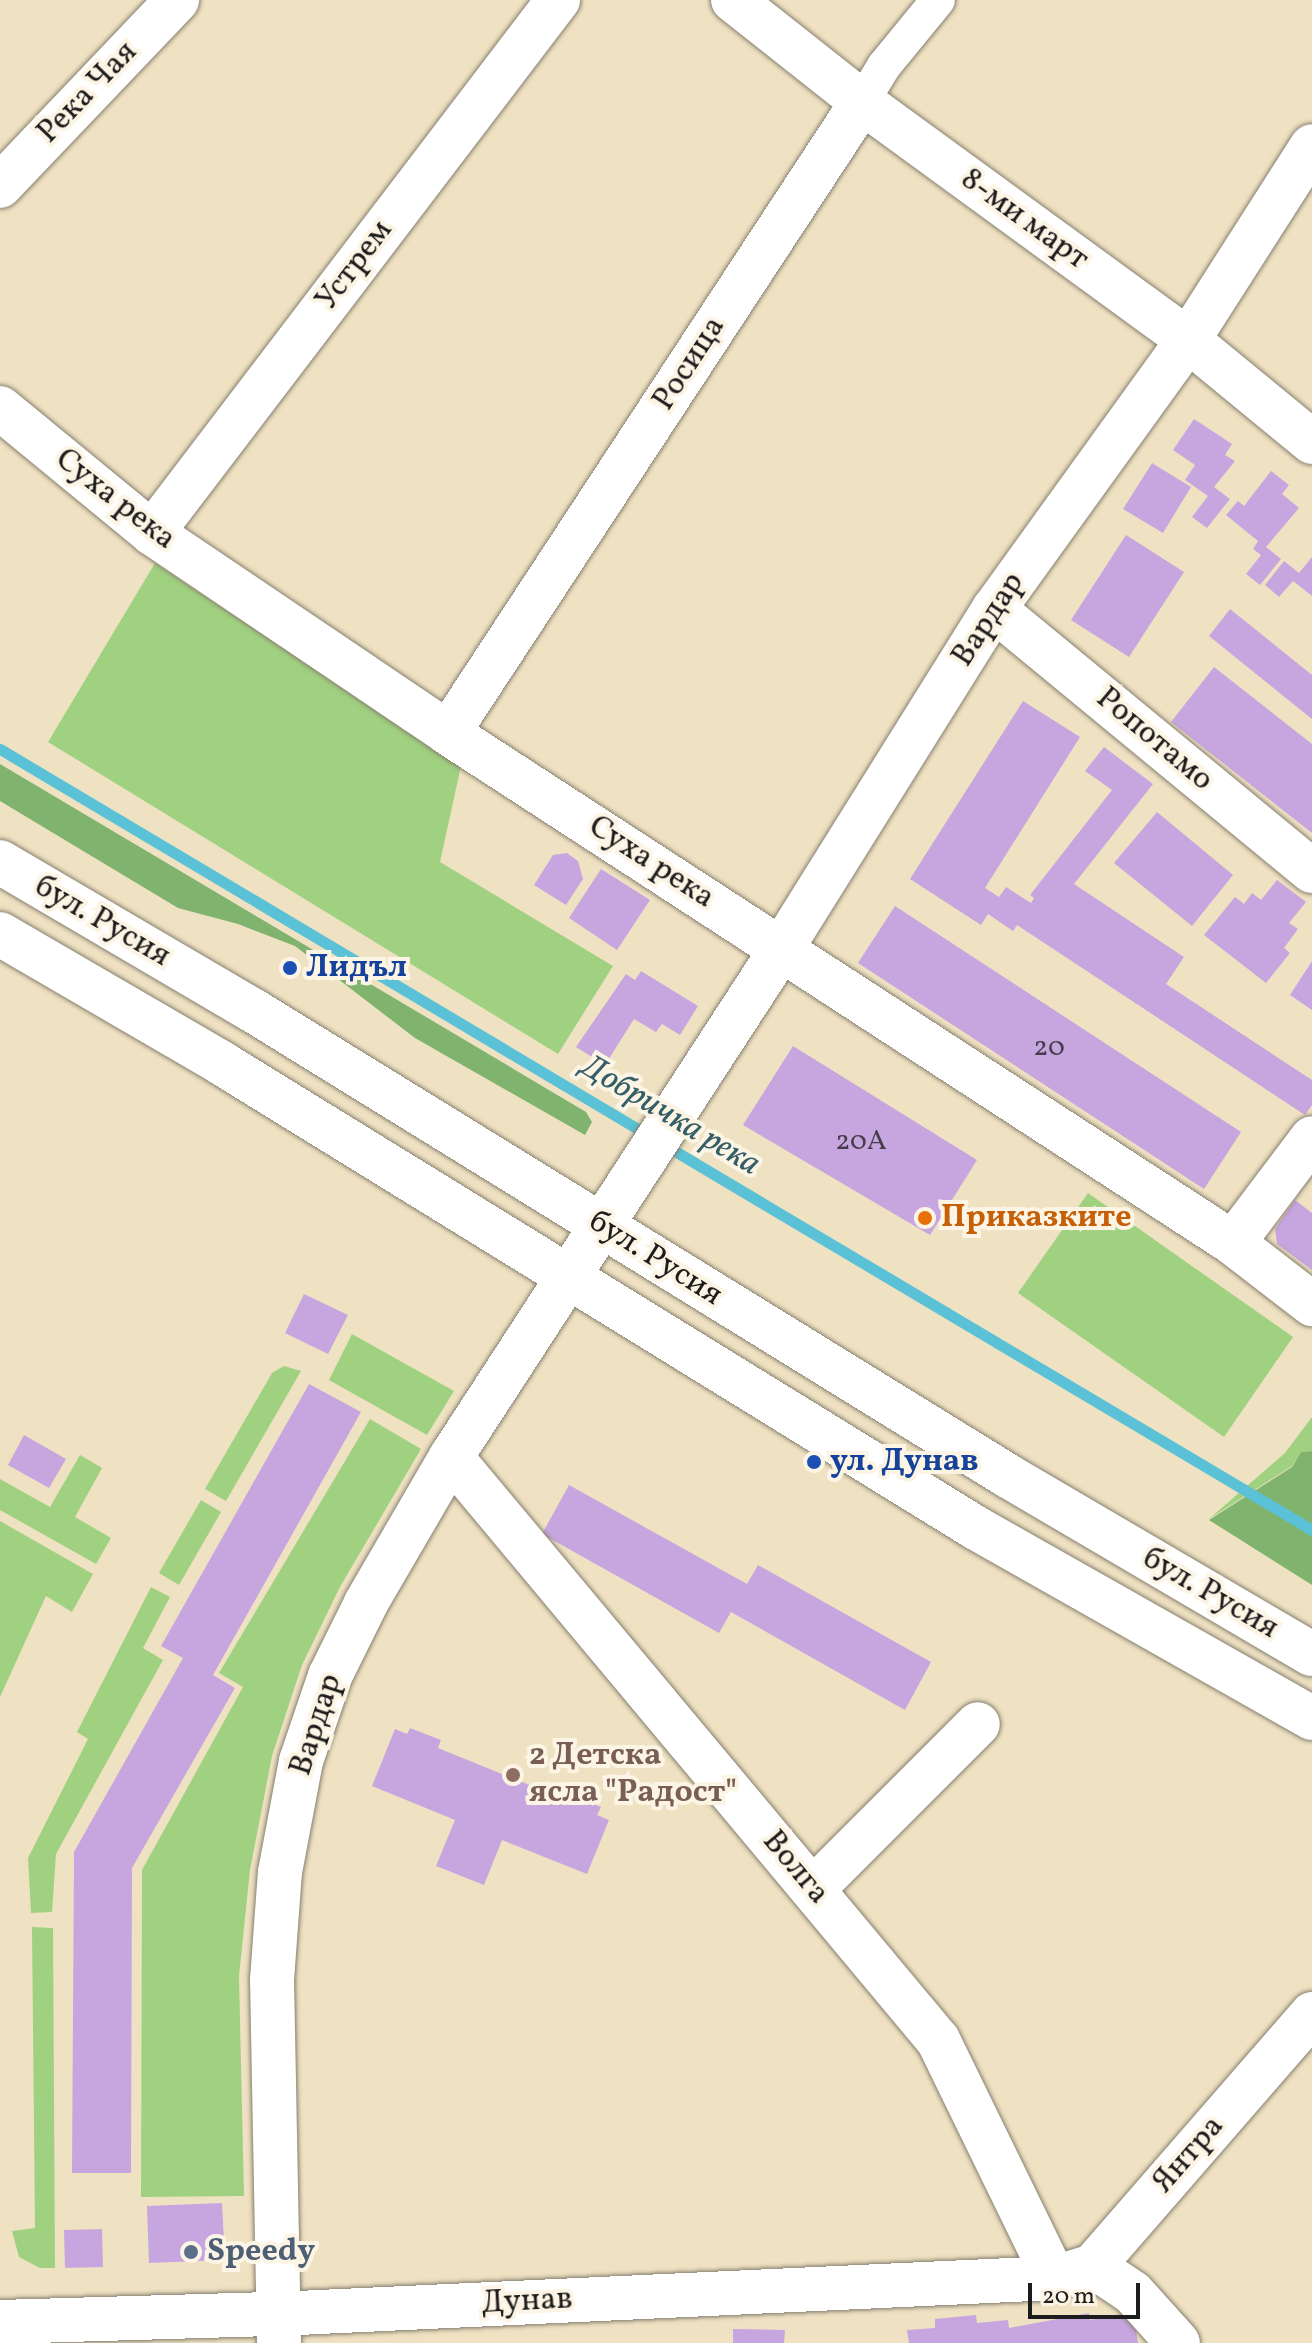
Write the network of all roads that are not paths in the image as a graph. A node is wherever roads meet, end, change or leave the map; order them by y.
1 (177, 0) edge
2 (558, 0) edge
3 (733, 0) edge
4 (938, 0) edge
5 (862, 102) junction
6 (1312, 146) edge
7 (0, 186) edge
8 (1188, 340) junction
9 (0, 408) edge
10 (1312, 442) edge
11 (152, 533) junction
12 (994, 609) junction
13 (448, 733) junction
14 (0, 862) edge
15 (1312, 871) edge
16 (0, 934) edge
17 (782, 948) junction
18 (1312, 1138) edge
19 (603, 1227) junction
20 (1233, 1243) junction
21 (567, 1278) junction
22 (1312, 1304) edge
23 (451, 1457) junction
24 (1312, 1654) edge
25 (1312, 1718) edge
26 (978, 1724) dead end
27 (813, 1889) junction
28 (1312, 2014) edge
29 (1074, 2272) junction
30 (0, 2322) edge
31 (278, 2328) edge
32 (1178, 2343) edge

1 - 7 street, Река Чая
2 - 11 street, Устрем
3 - 5 street, 8-ми март
4 - 5 street, Росица
5 - 8 street, 8-ми март
5 - 13 street, Росица
6 - 8 street, Вардар
8 - 10 street, 8-ми март
8 - 12 street, Вардар
9 - 11 street, Суха река
11 - 13 street, Суха река
12 - 15 street, Ропотамо
12 - 17 street, Вардар
13 - 17 street, Суха река
14 - 19 street, бул. Русия
16 - 21 street, бул. Русия
17 - 19 street, Вардар
17 - 20 street, Суха река
18 - 20 street
19 - 21 street, Вардар
19 - 24 street, бул. Русия
20 - 22 street, Суха река
21 - 23 street, Вардар
21 - 25 street, бул. Русия
23 - 27 street, Волга
23 - 31 street, Вардар
26 - 27 street
27 - 29 street, Волга
28 - 29 street, Янтра
29 - 31 street, Дунав
29 - 32 street, Волга
30 - 31 street, Дунав

